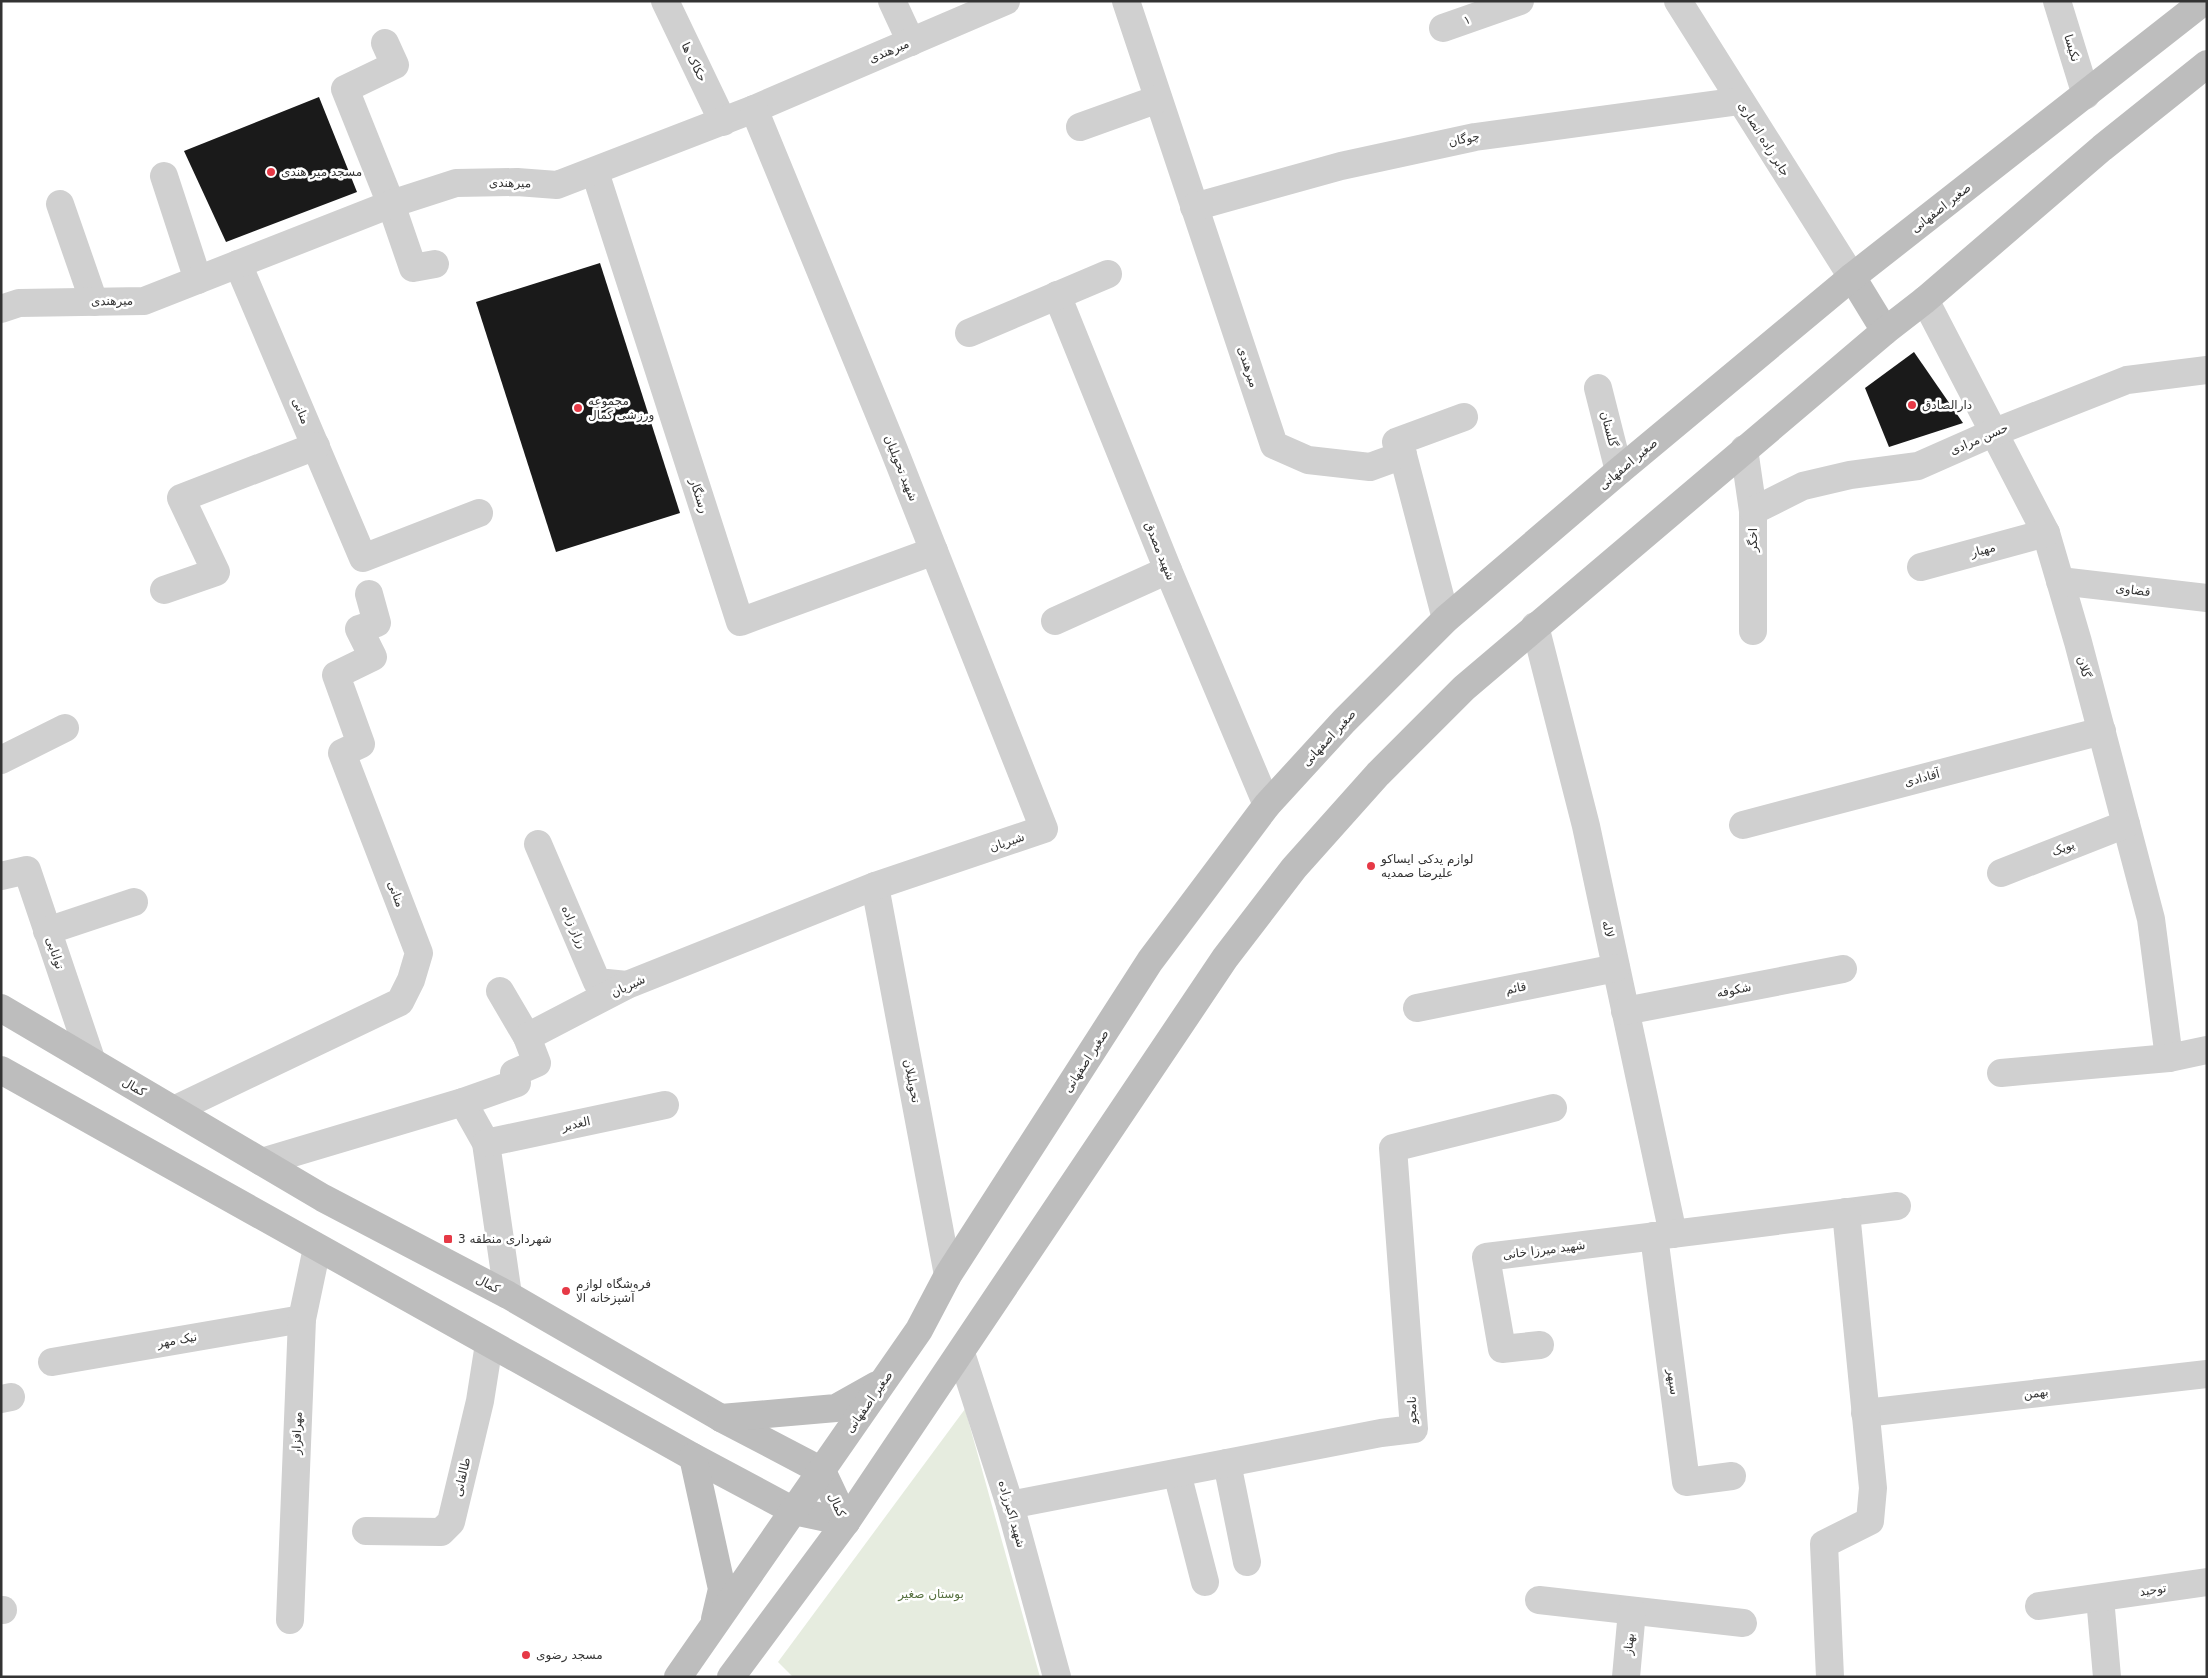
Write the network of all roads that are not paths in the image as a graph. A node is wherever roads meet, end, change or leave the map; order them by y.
1 (665, 1) edge
2 (892, 1) edge
3 (1006, 1) edge
4 (1126, 1) edge
5 (1520, 1) edge
6 (1678, 1) edge
7 (2058, 1) edge
8 (2204, 1) edge
9 (1443, 28) dead end
10 (911, 42) junction
11 (384, 43) dead end
12 (2207, 64) edge
13 (2086, 95) junction
14 (1158, 99) junction
15 (1740, 101) junction
16 (754, 109) junction
17 (723, 122) junction
18 (1080, 127) dead end
19 (595, 172) junction
20 (164, 176) dead end
21 (60, 204) dead end
22 (391, 204) junction
23 (1194, 207) junction
24 (238, 264) junction
25 (435, 264) dead end
26 (1108, 274) dead end
27 (1852, 277) junction
28 (198, 280) junction
29 (1057, 295) junction
30 (1925, 300) junction
31 (94, 302) junction
32 (1, 309) edge
33 (1885, 331) junction
34 (969, 332) dead end
35 (2207, 370) edge
36 (1598, 388) dead end
37 (1464, 417) dead end
38 (1995, 432) junction
39 (316, 446) junction
40 (1744, 449) junction
41 (1404, 455) junction
42 (1620, 471) junction
43 (1754, 512) junction
44 (479, 513) dead end
45 (2046, 532) junction
46 (934, 551) junction
47 (1921, 567) dead end
48 (1168, 570) junction
49 (2060, 581) junction
50 (164, 590) dead end
51 (369, 594) dead end
52 (2207, 598) edge
53 (1446, 619) junction
54 (1055, 621) dead end
55 (1535, 626) junction
56 (1753, 631) dead end
57 (65, 728) dead end
58 (2102, 731) junction
59 (1, 760) edge
60 (1267, 805) junction
61 (2126, 824) junction
62 (1743, 825) dead end
63 (1044, 829) joint
64 (538, 844) dead end
65 (2001, 873) dead end
66 (1, 876) edge
67 (875, 886) junction
68 (134, 902) dead end
69 (48, 930) junction
70 (1616, 968) junction
71 (1843, 969) dead end
72 (627, 985) junction
73 (500, 991) dead end
74 (1, 1008) edge
75 (1417, 1008) dead end
76 (1625, 1011) junction
77 (527, 1037) junction
78 (2207, 1050) edge
79 (2169, 1058) junction
80 (92, 1062) junction
81 (1, 1070) edge
82 (2001, 1073) dead end
83 (463, 1102) junction
84 (665, 1105) dead end
85 (1553, 1108) dead end
86 (174, 1110) junction
87 (486, 1143) junction
88 (262, 1162) junction
89 (1897, 1206) dead end
90 (1846, 1212) junction
91 (1664, 1235) junction
92 (317, 1248) junction
93 (948, 1276) junction
94 (508, 1295) junction
95 (302, 1319) junction
96 (489, 1344) junction
97 (1540, 1345) dead end
98 (961, 1353) junction
99 (52, 1362) dead end
100 (2207, 1374) edge
101 (884, 1381) junction
102 (1866, 1413) junction
103 (721, 1418) junction
104 (692, 1457) junction
105 (1227, 1463) junction
106 (822, 1471) junction
107 (1177, 1473) junction
108 (1732, 1476) dead end
109 (1010, 1505) junction
110 (794, 1511) junction
111 (846, 1522) junction
112 (366, 1531) dead end
113 (1248, 1562) dead end
114 (1205, 1582) dead end
115 (2207, 1582) edge
116 (2100, 1598) junction
117 (1540, 1600) dead end
118 (2039, 1606) dead end
119 (1632, 1611) junction
120 (290, 1620) dead end
121 (1743, 1623) dead end
122 (713, 1626) junction
123 (678, 1677) edge
124 (731, 1677) edge
125 (1057, 1677) edge
126 (1626, 1677) edge
127 (1830, 1677) edge
128 (2107, 1677) edge

1 - 17 street, حکاک ها
2 - 10 street
3 - 10 street, میرهندی
4 - 14 street, میرهندی
5 - 9 street, ۱
6 - 15 street, جابر زاده انصاری
7 - 13 street, نکیسا
8 - 13 main road, صغیر اصفهانی
10 - 16 street, میرهندی
11 - 22 street
12 - 30 main road
13 - 27 main road, صغیر اصفهانی
14 - 18 street
14 - 23 street, میرهندی
15 - 23 street, چوگان
15 - 27 street, جابر زاده انصاری
16 - 17 street, میرهندی
16 - 46 street, شهید تحویلیان
17 - 19 street, میرهندی
19 - 22 street, میرهندی
19 - 46 street, رستگار
20 - 28 street
21 - 31 street
22 - 24 street, میرهندی
22 - 25 street
23 - 41 street, میرهندی
24 - 28 street, میرهندی
24 - 39 street, منانی
26 - 29 street
27 - 33 main road
27 - 42 main road, صغیر اصفهانی
28 - 31 street, میرهندی
29 - 34 street
29 - 48 street, شهید مصدق
30 - 33 main road
30 - 38 street, گلان
31 - 32 street, میرهندی
33 - 40 main road
35 - 38 street, حسن مرادی
36 - 42 street, گلستان
37 - 41 street
38 - 43 street, حسن مرادی
38 - 45 street, گلان
39 - 44 street, منانی
39 - 50 street
40 - 43 street, اخگر
40 - 55 main road
41 - 53 street
42 - 53 main road, صغیر اصفهانی
43 - 56 street, اخگر
45 - 47 street, مهیار
45 - 49 street, گلان
46 - 63 street, شهید تحویلیان
48 - 54 street
48 - 60 street, شهید مصدق
49 - 52 street, قضاوی
49 - 58 street, گلان
51 - 86 street, منانی
53 - 60 main road, صغیر اصفهانی
55 - 70 street, لاله
55 - 98 main road
57 - 59 street
58 - 61 street, گلان
58 - 62 street, آقادادی
60 - 93 main road, صغیر اصفهانی
61 - 65 street, پوپک
61 - 79 street, گلان
63 - 67 street, شیریان
64 - 72 street, رزاز زاده
66 - 69 street, توانایی
67 - 72 street, شیریان
67 - 93 street, تحویلیلان
68 - 69 street
69 - 80 street, توانایی
70 - 75 street, قائم
70 - 76 street, لاله
71 - 76 street, شکوفه
72 - 77 street, شیریان
73 - 77 street
74 - 80 main road, کمال
76 - 91 street, لاله
77 - 83 street
78 - 79 street
79 - 82 street
80 - 86 main road, کمال
81 - 92 main road, کمال
83 - 87 street
83 - 88 street
84 - 87 street, الغدیر
85 - 105 street, نامجو
86 - 88 main road, کمال
87 - 94 street
88 - 94 main road, کمال
89 - 90 street
90 - 91 street
90 - 102 street
91 - 97 street, شهید میرزا خانی
91 - 108 street, سپهر
92 - 95 street, مهرافزار
92 - 96 main road, کمال
93 - 101 main road, صغیر اصفهانی
94 - 103 main road, کمال
95 - 99 street, نیک مهر
95 - 120 street, مهرافزار
96 - 104 main road, کمال
96 - 112 street, طالقانی
98 - 109 street, شهید اکبرزاده
98 - 111 main road
100 - 102 street, بهمن
101 - 103 main road
101 - 106 main road, صغیر اصفهانی
102 - 127 street
103 - 106 main road, کمال
104 - 110 main road, کمال
104 - 122 main road
105 - 107 street, نامجو
105 - 113 street
106 - 110 main road, صغیر اصفهانی
106 - 111 main road, کمال
107 - 109 street, نامجو
107 - 114 street
109 - 125 street, شهید اکبرزاده
110 - 111 main road, کمال
110 - 122 main road, صغیر اصفهانی
111 - 124 main road
115 - 116 street, توحید
116 - 118 street, توحید
116 - 128 street
117 - 119 street
119 - 121 street
119 - 126 street, بهناز
122 - 123 main road, صغیر اصفهانی

